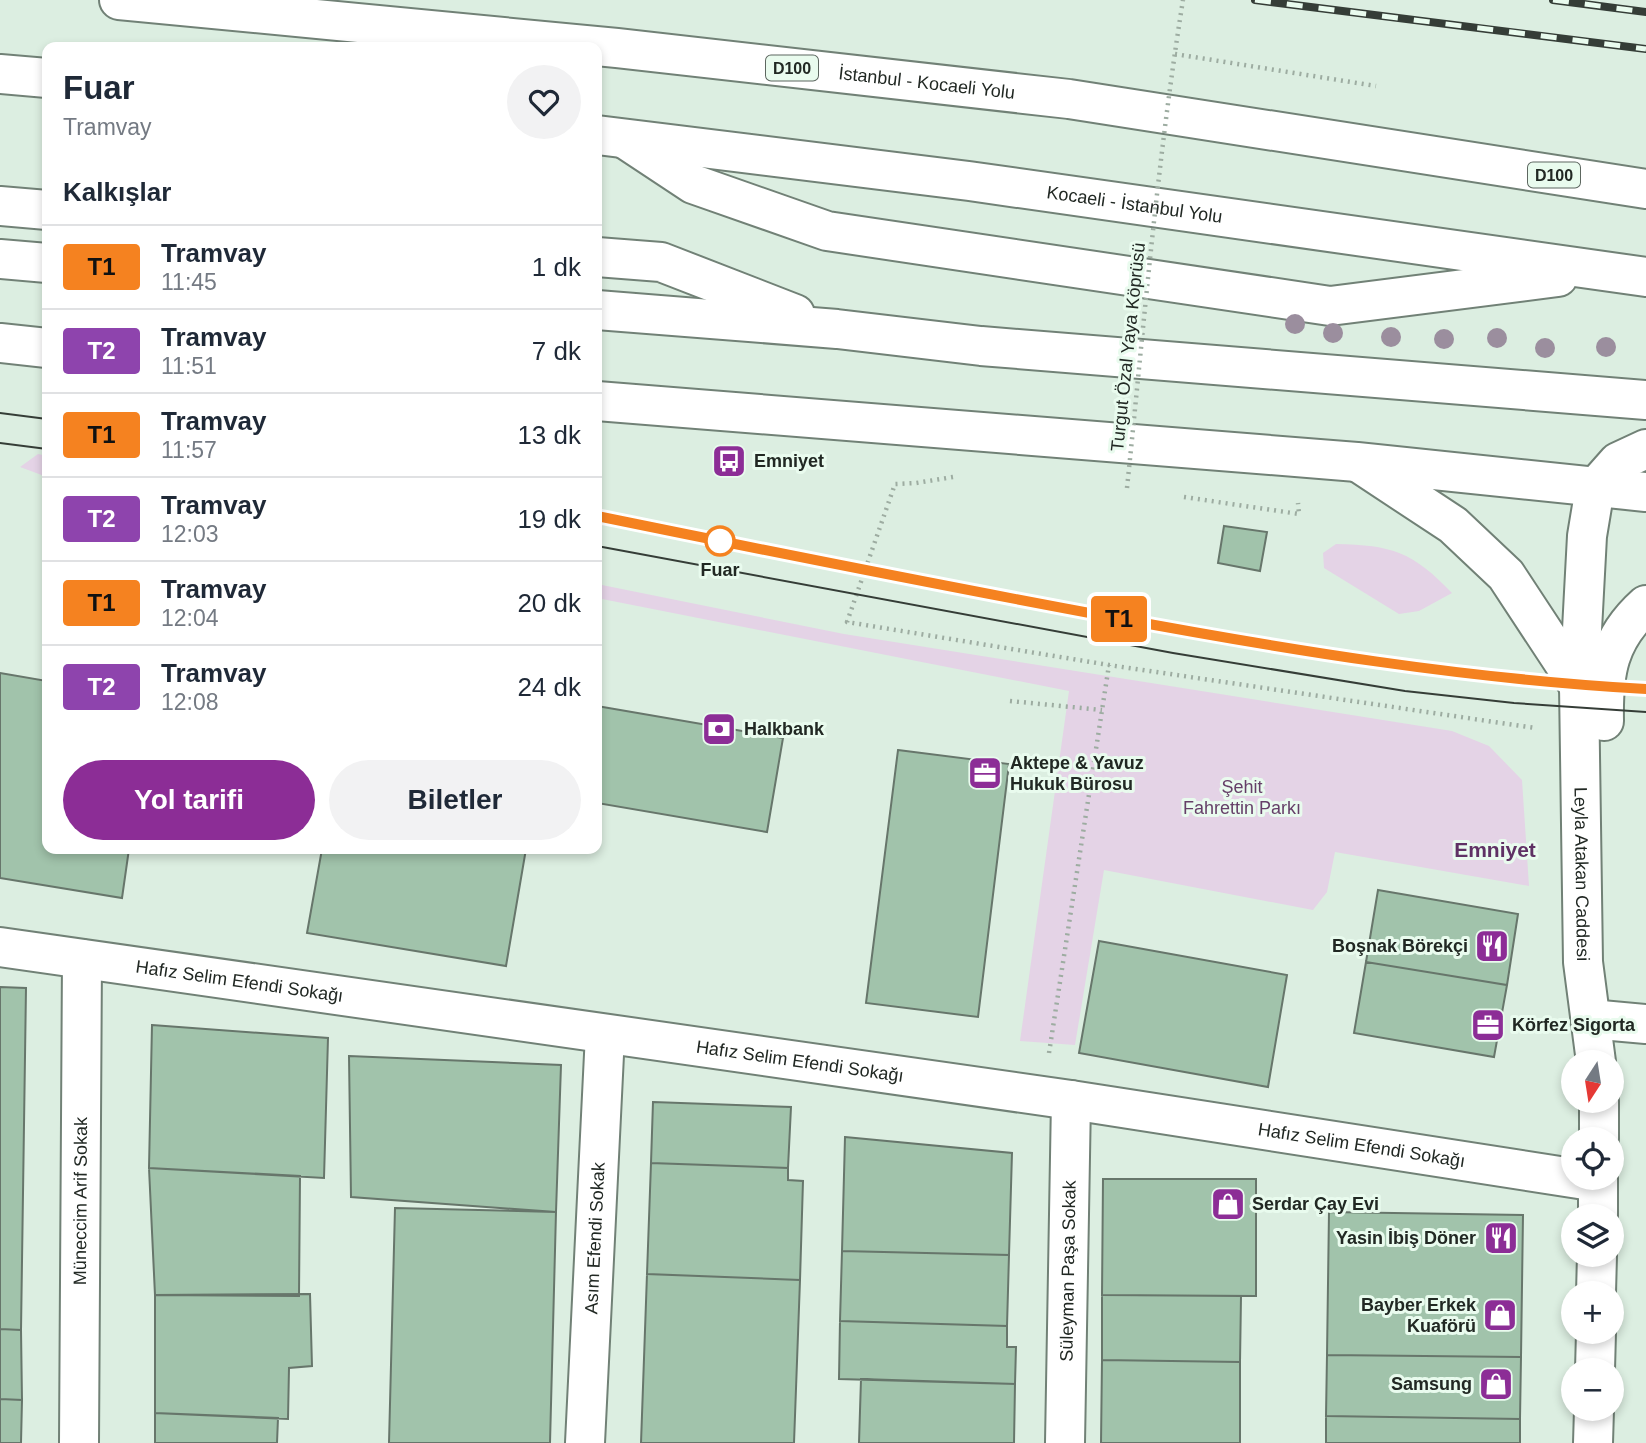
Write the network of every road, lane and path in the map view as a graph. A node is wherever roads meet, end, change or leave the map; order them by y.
1 (119, 0) edge
2 (324, 0) edge
3 (1184, 0) edge
4 (555, 42) edge
5 (580, 42) edge
6 (602, 46) edge
7 (602, 47) edge
8 (617, 48) junction
9 (1175, 54) junction
10 (0, 74) edge
11 (42, 78) edge
12 (1376, 86) dead end
13 (42, 89) edge
14 (0, 90) edge
15 (610, 136) edge
16 (1646, 189) edge
17 (0, 206) edge
18 (42, 210) edge
19 (602, 257) edge
20 (0, 259) edge
21 (42, 263) edge
22 (1605, 271) junction
23 (1646, 277) edge
24 (602, 310) edge
25 (837, 329) junction
26 (0, 343) edge
27 (42, 347) edge
28 (1646, 400) edge
29 (602, 401) edge
30 (1646, 449) edge
31 (1357, 462) junction
32 (1120, 471) dead end
33 (1134, 472) dead end
34 (958, 477) dead end
35 (1128, 488) dead end
36 (1595, 488) junction
37 (1298, 492) dead end
38 (1646, 492) edge
39 (1180, 496) dead end
40 (1646, 605) edge
41 (1109, 665) junction
42 (1579, 686) junction
43 (1010, 701) dead end
44 (1102, 710) junction
45 (1581, 731) junction
46 (0, 947) edge
47 (82, 959) junction
48 (1598, 1020) junction
49 (1646, 1024) edge
50 (605, 1034) junction
51 (1597, 1050) edge
52 (1048, 1060) dead end
53 (1071, 1100) junction
54 (1598, 1192) edge
55 (1594, 1421) edge
56 (79, 1443) edge
57 (585, 1443) edge
58 (1065, 1443) edge
59 (1593, 1443) edge

1 - 4 main road, İstanbul - Kocaeli Yolu / D100
2 - 5 main road
3 - 9 path, Turgut Özal Yaya Köprüsü, bridge
6 - 8 main road
7 - 8 main road, İstanbul - Kocaeli Yolu / D100
8 - 16 main road, İstanbul - Kocaeli Yolu / D100
9 - 12 path
9 - 35 path, Turgut Özal Yaya Köprüsü, bridge
10 - 11 main road
13 - 14 main road
15 - 22 main road, Kocaeli - İstanbul Yolu
15 - 22 main road
17 - 18 main road
19 - 25 main road
20 - 21 main road
22 - 23 main road, Kocaeli - İstanbul Yolu
24 - 25 main road
25 - 28 main road
26 - 27 main road
29 - 31 main road
30 - 36 main road
31 - 36 main road
31 - 42 main road
32 - 33 path
34 - 41 path
36 - 38 main road
36 - 42 main road, Leyla Atakan Caddesi
37 - 39 path
40 - 48 main road
41 - 44 path
41 - 45 path
42 - 45 main road, Leyla Atakan Caddesi
43 - 44 path
44 - 52 path
45 - 48 main road, Leyla Atakan Caddesi
46 - 47 main road, Hafız Selim Efendi Sokağı
47 - 50 main road, Hafız Selim Efendi Sokağı
47 - 56 main road, Müneccim Arif Sokak
48 - 49 main road
48 - 51 main road, Leyla Atakan Caddesi
50 - 53 main road, Hafız Selim Efendi Sokağı
50 - 57 main road, Asım Efendi Sokak
53 - 54 main road, Hafız Selim Efendi Sokağı
53 - 58 main road, Süleyman Paşa Sokak
55 - 59 main road

